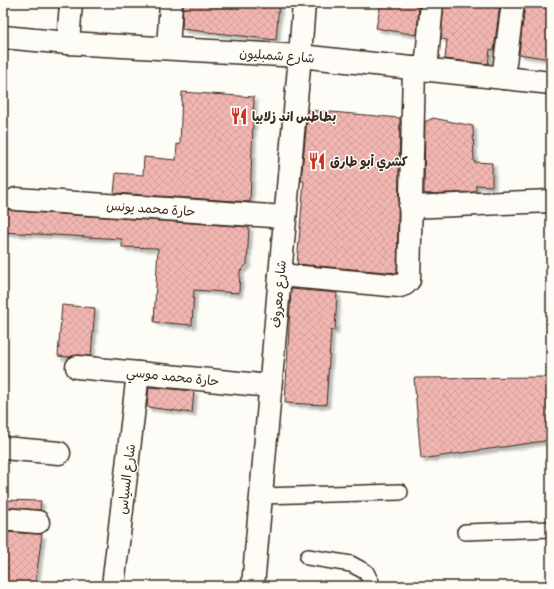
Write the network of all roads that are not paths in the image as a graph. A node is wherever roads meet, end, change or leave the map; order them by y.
1 (71, 3) edge
2 (171, 3) edge
3 (304, 3) edge
4 (432, 3) edge
5 (513, 3) edge
6 (3, 37) edge
7 (68, 43) junction
8 (168, 48) junction
9 (300, 56) junction
10 (420, 69) junction
11 (503, 78) junction
12 (551, 83) edge
13 (16, 199) dead end
14 (551, 201) edge
15 (410, 207) junction
16 (285, 217) junction
17 (280, 275) junction
18 (77, 367) dead end
19 (138, 373) junction
20 (270, 386) junction
21 (3, 448) edge
22 (58, 453) dead end
23 (400, 492) dead end
24 (261, 496) junction
25 (3, 519) edge
26 (38, 522) dead end
27 (551, 529) edge
28 (465, 532) dead end
29 (308, 557) dead end
30 (113, 586) edge
31 (252, 586) edge
32 (373, 586) edge

1 - 7 street
2 - 8 street
3 - 9 street, شارع معروف
4 - 10 street
5 - 11 street
6 - 7 street, شارع شمبليون
7 - 8 street, شارع شمبليون
8 - 9 street, شارع شمبليون
9 - 10 street, شارع شمبليون
9 - 16 street, شارع معروف
10 - 11 street, شارع شمبليون
10 - 15 street
11 - 12 street, شارع شمبليون
13 - 16 street, حارة محمد يونس
14 - 15 street
15 - 17 street
16 - 17 street, شارع معروف
17 - 20 street, شارع معروف
18 - 19 street, حارة محمد موسي
19 - 20 street, حارة محمد موسي
19 - 30 street, شارع السياس
20 - 24 street, شارع معروف
21 - 22 street
23 - 24 lane
24 - 31 street, شارع معروف
25 - 26 street
27 - 28 lane
29 - 32 lane

